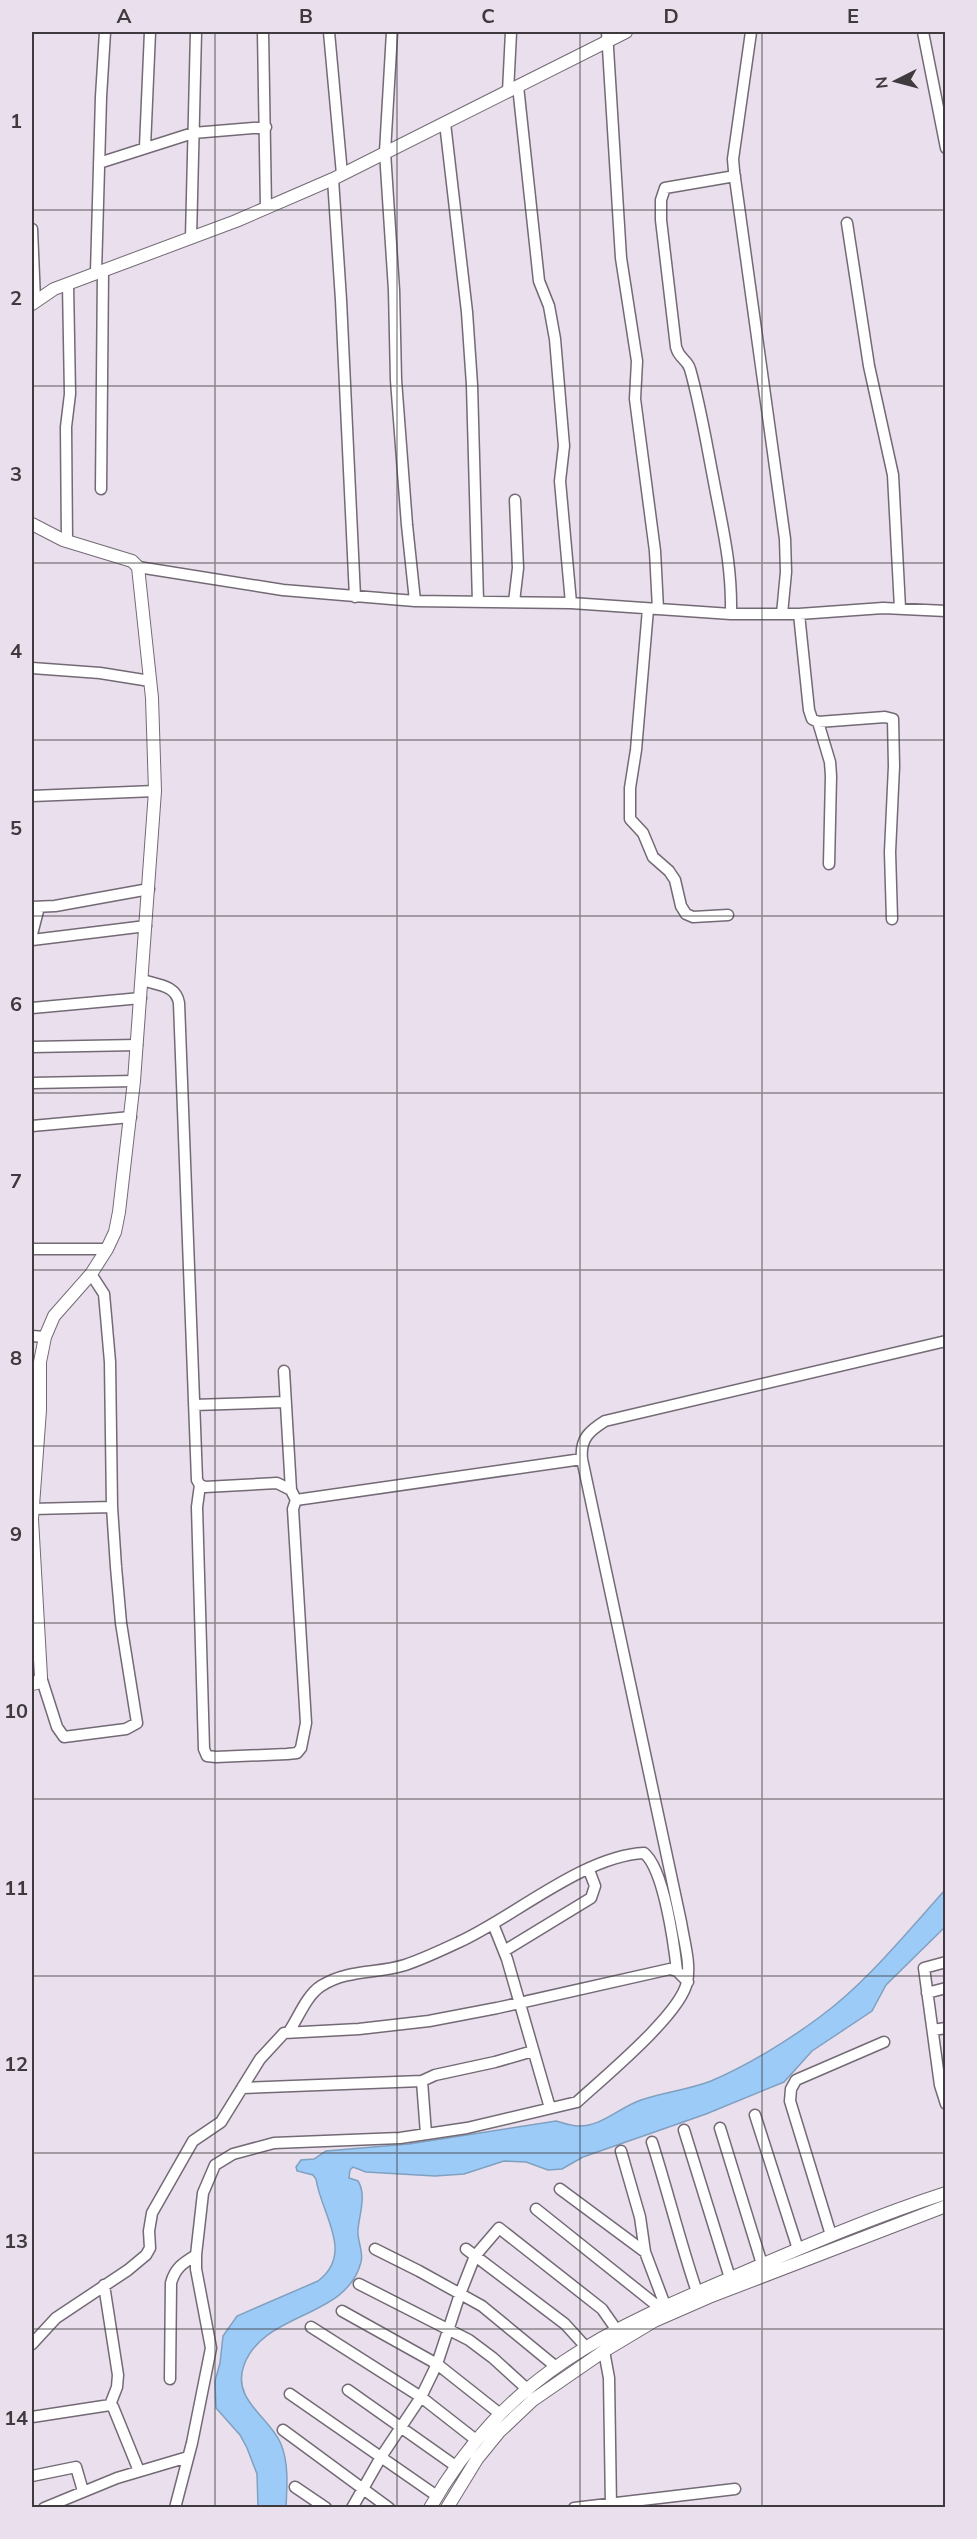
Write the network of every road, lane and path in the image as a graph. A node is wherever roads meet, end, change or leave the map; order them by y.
1 (105, 32) edge
2 (150, 32) edge
3 (196, 32) edge
4 (263, 32) edge
5 (328, 32) edge
6 (392, 32) edge
7 (511, 32) edge
8 (626, 32) edge
9 (751, 32) edge
10 (923, 32) edge
11 (608, 37) edge
12 (513, 89) junction
13 (445, 123) junction
14 (266, 127) junction
15 (193, 133) junction
16 (145, 147) junction
17 (945, 148) edge
18 (385, 152) junction
19 (99, 163) junction
20 (337, 176) junction
21 (735, 176) junction
22 (266, 208) junction
23 (848, 223) dead end
24 (32, 229) edge
25 (191, 238) junction
26 (100, 271) junction
27 (33, 281) edge
28 (68, 284) junction
29 (33, 302) edge
30 (101, 489) dead end
31 (515, 500) dead end
32 (32, 524) edge
33 (67, 541) junction
34 (138, 567) junction
35 (355, 597) junction
36 (415, 601) junction
37 (478, 602) junction
38 (514, 602) junction
39 (571, 603) junction
40 (900, 608) junction
41 (653, 609) junction
42 (945, 611) edge
43 (731, 614) junction
44 (782, 614) junction
45 (799, 614) junction
46 (32, 668) edge
47 (150, 681) junction
48 (818, 722) junction
49 (155, 791) junction
50 (32, 796) edge
51 (829, 864) dead end
52 (149, 889) junction
53 (35, 907) edge
54 (728, 915) dead end
55 (892, 919) dead end
56 (146, 926) junction
57 (32, 934) edge
58 (32, 940) edge
59 (142, 980) junction
60 (141, 998) junction
61 (32, 1008) edge
62 (137, 1045) junction
63 (32, 1047) edge
64 (134, 1081) junction
65 (32, 1083) edge
66 (131, 1118) junction
67 (32, 1126) edge
68 (32, 1249) edge
69 (107, 1249) junction
70 (91, 1274) junction
71 (32, 1336) edge
72 (45, 1337) junction
73 (945, 1341) edge
74 (284, 1371) dead end
75 (285, 1402) junction
76 (194, 1405) junction
77 (36, 1410) edge
78 (582, 1459) junction
79 (200, 1485) junction
80 (291, 1490) junction
81 (296, 1500) junction
82 (112, 1507) junction
83 (32, 1509) edge
84 (32, 1519) edge
85 (35, 1605) edge
86 (36, 1681) edge
87 (589, 1870) junction
88 (493, 1924) junction
89 (504, 1951) junction
90 (945, 1962) edge
91 (677, 1971) junction
92 (688, 1982) junction
93 (945, 1988) edge
94 (927, 1993) junction
95 (519, 2003) junction
96 (945, 2028) edge
97 (290, 2030) junction
98 (933, 2030) junction
99 (884, 2042) dead end
100 (533, 2051) junction
101 (422, 2081) junction
102 (242, 2088) junction
103 (945, 2104) edge
104 (550, 2108) junction
105 (755, 2115) dead end
106 (720, 2128) dead end
107 (684, 2130) dead end
108 (426, 2134) junction
109 (652, 2142) dead end
110 (621, 2151) dead end
111 (560, 2189) dead end
112 (945, 2193) edge
113 (945, 2206) edge
114 (536, 2209) dead end
115 (831, 2235) junction
116 (375, 2249) dead end
117 (798, 2249) junction
118 (645, 2252) junction
119 (470, 2253) junction
120 (196, 2255) junction
121 (762, 2264) junction
122 (730, 2278) junction
123 (358, 2284) dead end
124 (105, 2285) junction
125 (697, 2292) junction
126 (460, 2294) junction
127 (662, 2306) junction
128 (342, 2311) dead end
129 (311, 2327) dead end
130 (449, 2328) junction
131 (616, 2329) junction
132 (32, 2344) edge
133 (585, 2346) junction
134 (604, 2351) junction
135 (437, 2364) junction
136 (555, 2366) junction
137 (170, 2379) dead end
138 (526, 2388) junction
139 (348, 2390) dead end
140 (290, 2394) dead end
141 (421, 2397) junction
142 (110, 2405) junction
143 (499, 2413) junction
144 (32, 2417) edge
145 (402, 2428) junction
146 (283, 2430) dead end
147 (476, 2440) junction
148 (188, 2457) junction
149 (381, 2457) junction
150 (457, 2467) junction
151 (139, 2470) junction
152 (32, 2476) edge
153 (296, 2487) dead end
154 (363, 2489) junction
155 (735, 2489) dead end
156 (83, 2491) junction
157 (437, 2496) junction
158 (611, 2505) edge
159 (44, 2508) edge
160 (175, 2508) edge
161 (326, 2508) edge
162 (352, 2508) edge
163 (388, 2508) edge
164 (430, 2508) edge
165 (447, 2508) edge
166 (574, 2508) edge

1 - 19 street
2 - 16 street
3 - 15 street
4 - 14 street
5 - 20 street
6 - 18 street
7 - 12 street
8 - 11 street
9 - 21 street
10 - 17 street
11 - 12 street
11 - 41 street
12 - 13 street
12 - 39 street
13 - 18 street
13 - 37 street
14 - 15 street
14 - 22 street
15 - 16 street
15 - 25 street
16 - 19 street
18 - 20 street
18 - 36 street
19 - 26 street
20 - 22 street
20 - 35 street
21 - 43 street
21 - 44 street
22 - 25 street
23 - 40 street
24 - 27 street
25 - 26 street
26 - 28 street
26 - 30 street
27 - 29 street
28 - 29 street
28 - 33 street
31 - 38 street
32 - 33 street
33 - 34 street
34 - 35 street
34 - 47 street
35 - 36 street
36 - 37 street
37 - 38 street
38 - 39 street
39 - 41 street
40 - 42 street
40 - 45 street
41 - 43 street
41 - 54 street
43 - 44 street
44 - 45 street
45 - 48 street
46 - 47 street
47 - 49 street
48 - 51 street
48 - 55 street
49 - 50 street
49 - 52 street
52 - 53 street
52 - 56 street
53 - 57 street
56 - 58 street
56 - 59 street
59 - 60 street
59 - 76 street
60 - 61 street
60 - 62 street
62 - 63 street
62 - 64 street
64 - 65 street
64 - 66 street
66 - 67 street
66 - 69 street
68 - 69 street
69 - 70 street
70 - 72 street
70 - 82 street
71 - 72 street
72 - 77 street
73 - 78 street
74 - 75 street
75 - 76 street
75 - 80 street
76 - 79 street
77 - 83 street
78 - 81 street
78 - 92 street
79 - 80 street
79 - 81 street
80 - 81 street
82 - 83 street
82 - 86 street
83 - 84 street
84 - 85 street
85 - 86 street
87 - 88 street
87 - 89 street
87 - 91 street
88 - 89 street
88 - 97 street
89 - 95 street
90 - 94 street
91 - 92 street
91 - 95 street
92 - 104 street
93 - 94 street
94 - 98 street
95 - 97 street
95 - 100 street
96 - 98 street
97 - 102 street
98 - 103 street
99 - 115 street
100 - 101 street
100 - 104 street
101 - 102 street
101 - 108 street
102 - 124 street
104 - 108 street
105 - 117 street
106 - 121 street
107 - 122 street
108 - 120 street
109 - 125 street
110 - 118 street
111 - 118 street
112 - 115 street
113 - 134 street
114 - 127 street
115 - 117 street
116 - 126 street
117 - 121 street
118 - 127 street
119 - 126 street
119 - 131 street
119 - 133 street
120 - 137 street
120 - 148 street
121 - 122 street
122 - 125 street
123 - 130 street
124 - 132 street
124 - 142 street
125 - 127 street
126 - 130 street
126 - 136 street
127 - 131 street
128 - 135 street
129 - 141 street
130 - 135 street
130 - 138 street
131 - 133 street
133 - 136 street
134 - 158 street
134 - 165 street
135 - 141 street
135 - 143 street
136 - 138 street
138 - 143 street
139 - 145 street
140 - 149 street
141 - 145 street
141 - 147 street
142 - 144 street
142 - 151 street
143 - 147 street
145 - 149 street
145 - 150 street
146 - 154 street
147 - 150 street
148 - 151 street
148 - 160 street
149 - 154 street
149 - 157 street
150 - 157 street
151 - 156 street
152 - 156 street
153 - 161 street
154 - 162 street
154 - 163 street
155 - 158 street
156 - 159 street
157 - 164 street
158 - 166 street

